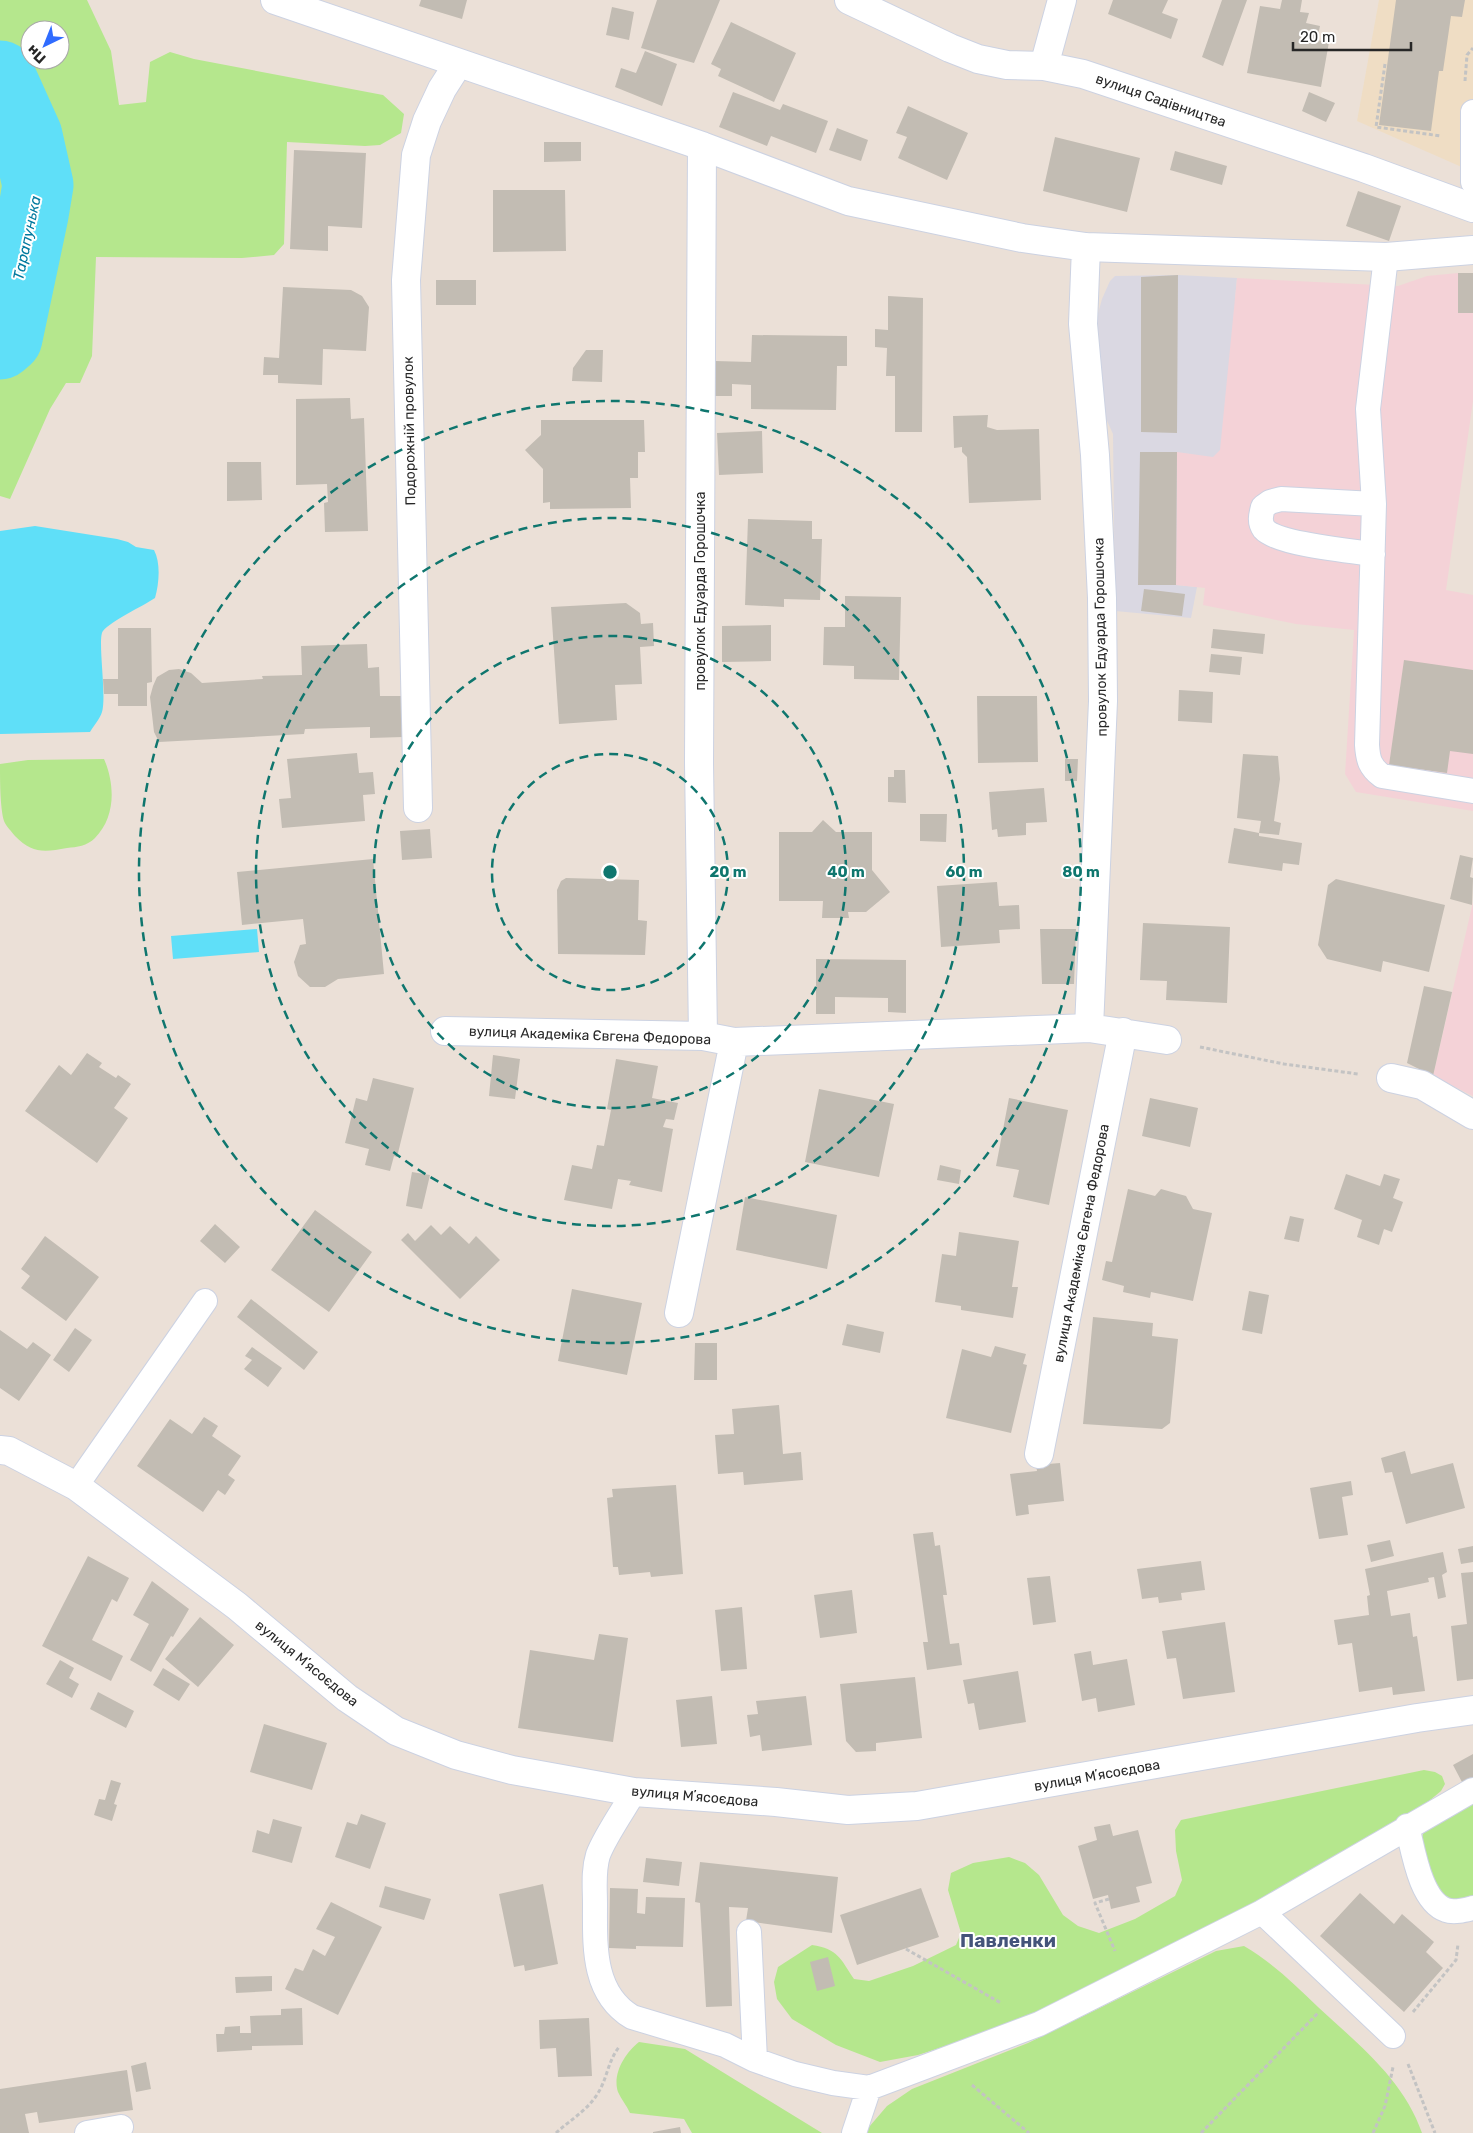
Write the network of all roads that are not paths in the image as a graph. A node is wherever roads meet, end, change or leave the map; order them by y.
1 (275, 0) edge
2 (849, 0) edge
3 (1062, 0) edge
4 (458, 64) junction
5 (1044, 66) junction
6 (1473, 112) edge
7 (702, 146) junction
8 (1473, 182) edge
9 (1473, 208) edge
10 (1086, 247) junction
11 (1473, 250) edge
12 (1386, 257) junction
13 (1374, 504) junction
14 (1372, 554) junction
15 (1473, 791) edge
16 (418, 808) dead end
17 (1089, 1028) junction
18 (446, 1031) dead end
19 (1123, 1032) junction
20 (703, 1036) junction
21 (1167, 1040) road end
22 (734, 1042) junction
23 (1391, 1078) road end
24 (1473, 1115) edge
25 (205, 1301) dead end
26 (680, 1313) dead end
27 (3, 1449) edge
28 (1039, 1454) dead end
29 (76, 1486) junction
30 (1473, 1710) edge
31 (1473, 1790) edge
32 (634, 1792) junction
33 (1407, 1826) junction
34 (1473, 1908) edge
35 (1262, 1912) junction
36 (749, 1932) dead end
37 (1395, 2040) road end
38 (755, 2060) junction
39 (869, 2088) junction
40 (121, 2128) dead end
41 (87, 2133) edge
42 (854, 2133) edge

1 - 4 street
2 - 5 street, вулиця Садівництва
3 - 5 street
4 - 7 street
4 - 16 street, Подорожній провулок
5 - 9 street, вулиця Садівництва
6 - 8 lane
7 - 10 street
7 - 20 street, провулок Едуарда Горошочка
10 - 12 street
10 - 17 street, провулок Едуарда Горошочка
11 - 12 street
12 - 13 lane
13 - 14 lane
13 - 14 lane
14 - 15 lane
17 - 19 street, вулиця Академіка Євгена Федорова
17 - 22 street, вулиця Академіка Євгена Федорова
18 - 20 street, вулиця Академіка Євгена Федорова
19 - 21 street, вулиця Академіка Євгена Федорова
19 - 28 street, вулиця Академіка Євгена Федорова
20 - 22 street, вулиця Академіка Євгена Федорова
22 - 26 street
23 - 24 street
25 - 29 lane
27 - 29 street, вулиця Мʼясоєдова
29 - 32 street, вулиця Мʼясоєдова
30 - 32 street, вулиця Мʼясоєдова
31 - 33 lane
32 - 38 lane
33 - 34 lane
33 - 35 lane
35 - 37 lane
35 - 39 lane
36 - 38 lane
38 - 39 lane
39 - 42 lane
40 - 41 lane

